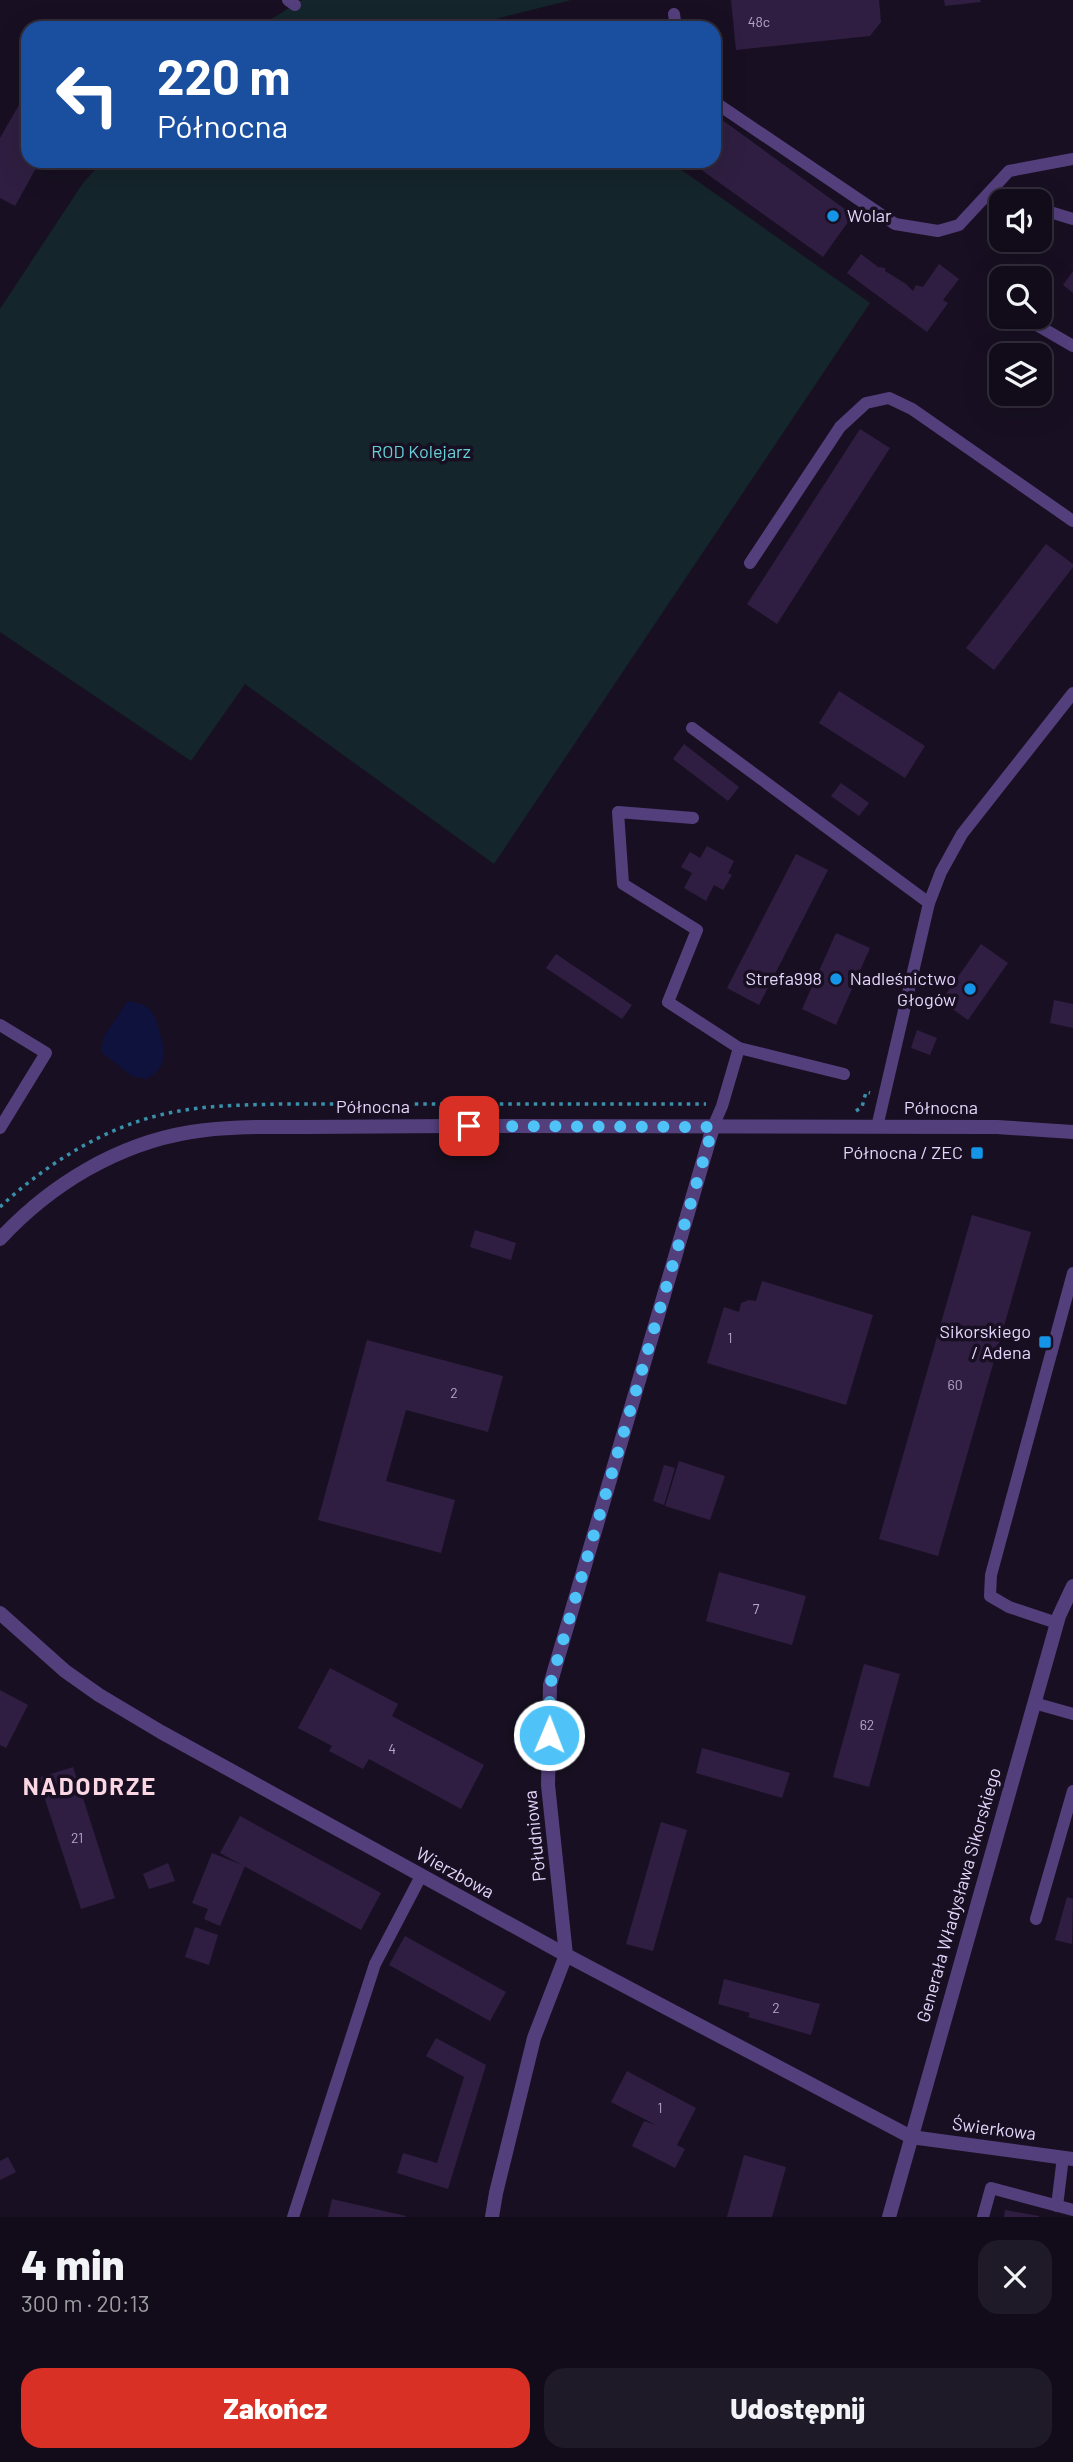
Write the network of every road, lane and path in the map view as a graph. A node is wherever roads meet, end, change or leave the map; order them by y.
1 (674, 14) dead end
2 (675, 21) edge
3 (721, 106) edge
4 (1073, 159) edge
5 (986, 197) junction
6 (989, 198) edge
7 (1052, 213) edge
8 (1073, 219) edge
9 (1044, 329) edge
10 (1073, 346) edge
11 (1073, 521) edge
12 (750, 563) dead end
13 (1073, 693) edge
14 (692, 728) dead end
15 (692, 818) dead end
16 (929, 902) junction
17 (0, 1025) edge
18 (739, 1048) junction
19 (844, 1074) dead end
20 (713, 1127) junction
21 (877, 1127) junction
22 (0, 1128) edge
23 (1073, 1132) edge
24 (0, 1239) edge
25 (1073, 1273) edge
26 (1073, 1586) edge
27 (0, 1613) edge
28 (1057, 1623) junction
29 (1034, 1703) junction
30 (1073, 1714) edge
31 (1073, 1791) edge
32 (421, 1876) junction
33 (1036, 1919) dead end
34 (566, 1955) junction
35 (911, 2137) junction
36 (1068, 2158) edge
37 (1057, 2206) junction
38 (1073, 2210) edge
39 (293, 2217) edge
40 (492, 2217) edge
41 (889, 2217) edge
42 (983, 2217) edge

1 - 2 lane
3 - 5 lane
4 - 5 lane
5 - 6 lane
7 - 8 lane
9 - 10 lane
11 - 12 lane
13 - 16 lane
14 - 16 lane
15 - 18 lane
16 - 21 lane
17 - 22 lane
18 - 19 lane
18 - 20 lane
20 - 21 street, Północna
20 - 24 street, Północna
20 - 34 street, Południowa
21 - 23 street, Północna
25 - 28 lane
26 - 28 street, Generała Władysława Sikorskiego
27 - 32 street, Wierzbowa
28 - 29 street, Generała Władysława Sikorskiego
29 - 30 lane
29 - 35 street, Generała Władysława Sikorskiego
31 - 33 lane
32 - 34 street, Wierzbowa
32 - 39 lane
34 - 35 street, Wierzbowa
34 - 40 street, Południowa
35 - 36 street, Świerkowa
35 - 41 street, Generała Władysława Sikorskiego
36 - 37 lane
37 - 38 lane
37 - 42 lane

